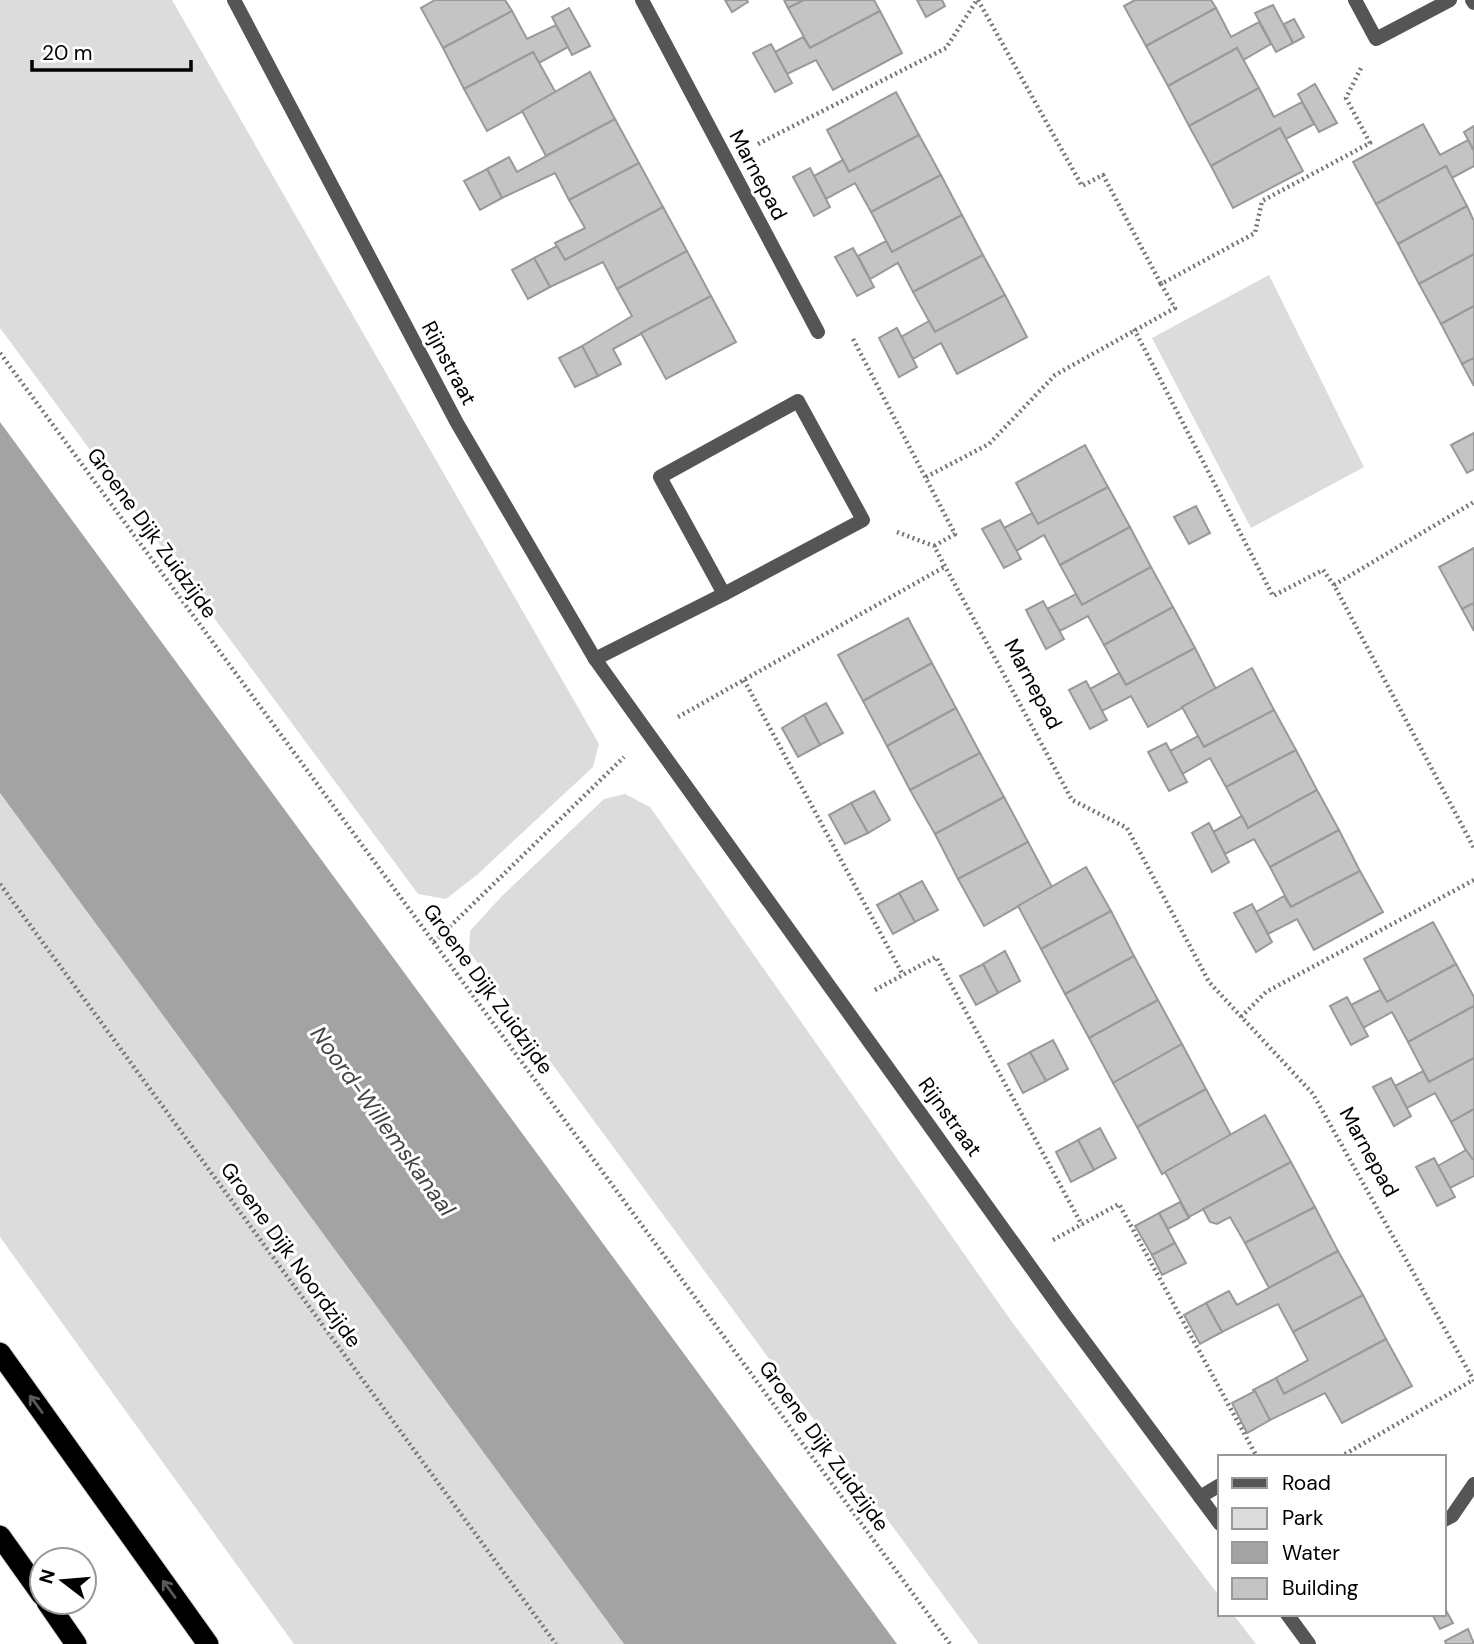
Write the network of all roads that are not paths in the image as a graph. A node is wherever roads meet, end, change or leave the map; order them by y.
1 (234, 0) edge
2 (642, 0) edge
3 (1355, 0) edge
4 (1450, 0) edge
5 (818, 332) road end
6 (724, 594) junction
7 (595, 659) junction
8 (0, 1353) edge
9 (1474, 1484) edge
10 (1218, 1486) edge
11 (1200, 1497) junction
12 (1446, 1519) edge
13 (1218, 1521) edge
14 (0, 1536) edge
15 (28, 1575) edge
16 (57, 1616) edge
17 (1288, 1616) edge
18 (76, 1644) edge
19 (208, 1644) edge
20 (1309, 1644) edge

1 - 7 street, Rijnstraat
2 - 5 street, Marnepad
3 - 4 street
6 - 6 street
6 - 7 street
7 - 11 street, Rijnstraat
19 -> 8 highway
9 - 12 street
10 - 11 street
11 - 13 street, Rijnstraat
14 - 15 highway
16 - 18 highway
17 - 20 street

